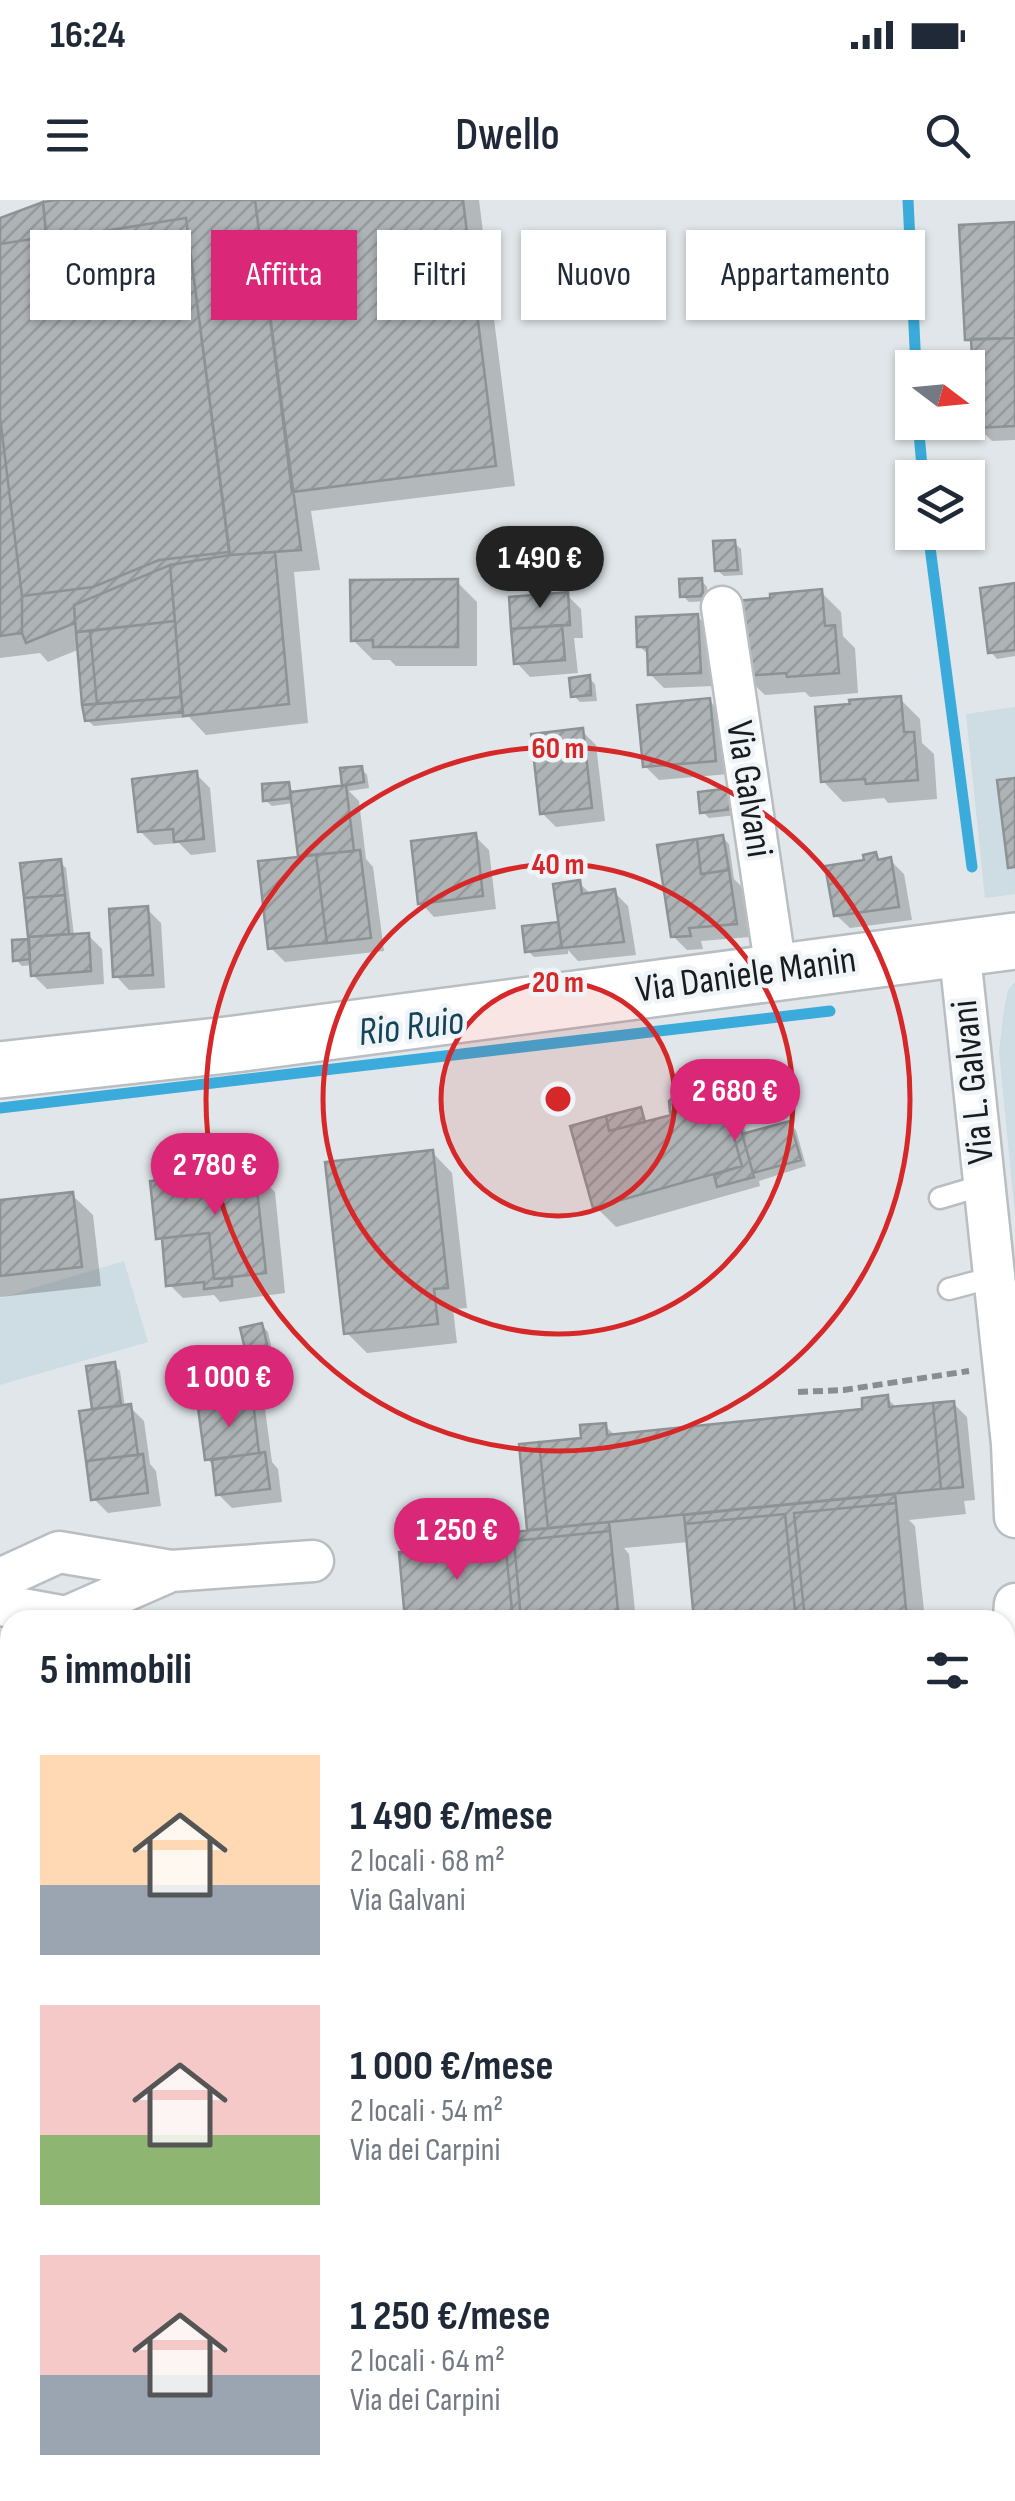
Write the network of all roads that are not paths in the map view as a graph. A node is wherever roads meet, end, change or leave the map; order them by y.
1 (722, 607) dead end
2 (1015, 940) edge
3 (959, 946) junction
4 (776, 970) junction
5 (0, 1070) edge
6 (984, 1185) junction
7 (940, 1198) dead end
8 (994, 1277) junction
9 (949, 1289) dead end
10 (1015, 1517) edge
11 (313, 1561) dead end
12 (171, 1571) junction
13 (0, 1579) edge
14 (0, 1605) edge
15 (28, 1610) edge
16 (82, 1610) edge

1 - 4 street, Via Galvani
2 - 3 main road, Via Daniele Manin
3 - 4 main road, Via Daniele Manin
3 - 6 street, Via L. Galvani
4 - 5 main road, Via Daniele Manin
6 - 7 lane
6 - 8 street, Via L. Galvani
8 - 9 lane
8 - 10 street, Via L. Galvani
11 - 12 street
12 - 13 street
12 - 16 street
14 - 15 street

